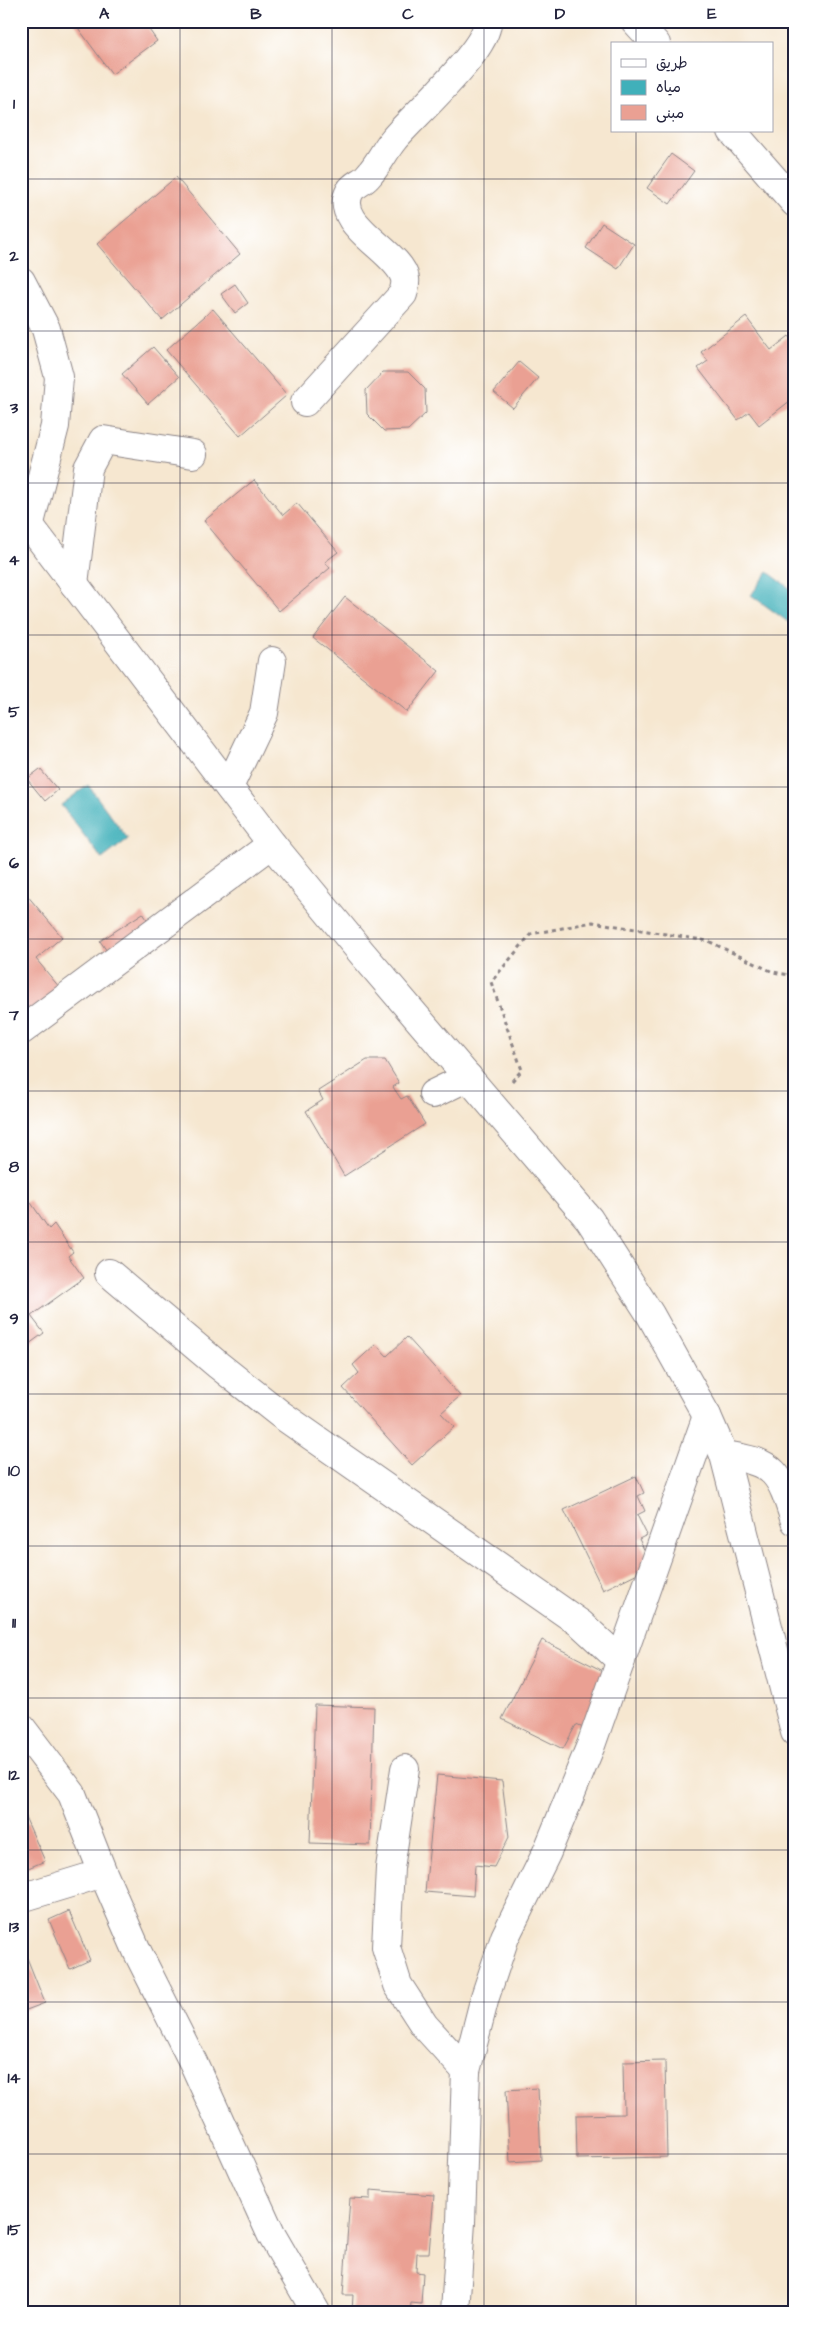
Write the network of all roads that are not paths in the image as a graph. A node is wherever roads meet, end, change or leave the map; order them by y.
1 (487, 21) edge
2 (635, 21) edge
3 (654, 42) edge
4 (733, 132) edge
5 (795, 203) edge
6 (21, 281) edge
7 (305, 402) dead end
8 (193, 454) dead end
9 (25, 518) edge
10 (74, 584) junction
11 (272, 661) dead end
12 (229, 787) junction
13 (272, 844) junction
14 (202, 880) dead end
15 (21, 1031) edge
16 (468, 1077) junction
17 (433, 1094) dead end
18 (109, 1273) dead end
19 (707, 1416) junction
20 (724, 1455) junction
21 (795, 1521) edge
22 (621, 1661) junction
23 (21, 1726) edge
24 (795, 1732) edge
25 (406, 1769) dead end
26 (103, 1873) junction
27 (21, 1898) edge
28 (466, 2071) junction
29 (316, 2312) edge
30 (455, 2312) edge

1 - 7 street
2 - 3 street
4 - 5 street
6 - 9 street
8 - 10 street
9 - 10 street
10 - 12 street
11 - 12 street
12 - 13 street
13 - 14 street
13 - 15 street
13 - 16 street
16 - 17 street
16 - 19 street
18 - 22 street
19 - 20 street
19 - 22 street
20 - 21 street
20 - 24 street
22 - 28 street
23 - 26 street
25 - 28 street
26 - 27 street
26 - 29 street
28 - 30 street

